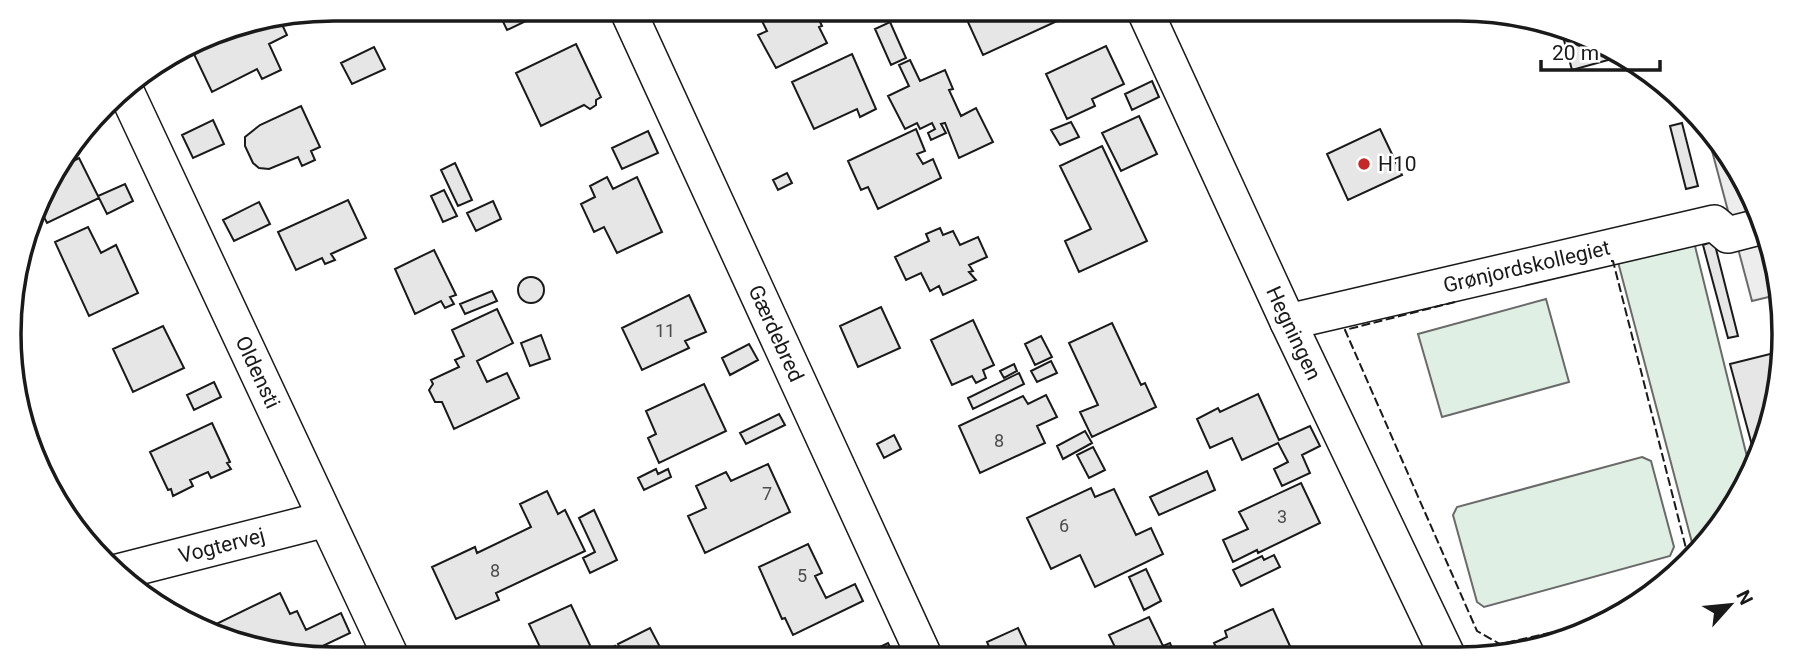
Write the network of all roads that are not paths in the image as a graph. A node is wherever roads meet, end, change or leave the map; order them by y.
1 (633, 21) edge
2 (1150, 21) edge
3 (129, 98) edge
4 (1753, 228) edge
5 (1288, 322) junction
6 (326, 519) junction
7 (128, 569) edge
8 (385, 647) edge
9 (920, 647) edge
10 (1443, 647) edge

1 - 9 street, Gærdebred
2 - 5 street, Hegningen
3 - 6 street, Oldensti
4 - 5 street, Grønjordskollegiet
5 - 10 street, Hegningen
6 - 7 street, Vogtervej
6 - 8 street, Oldensti

